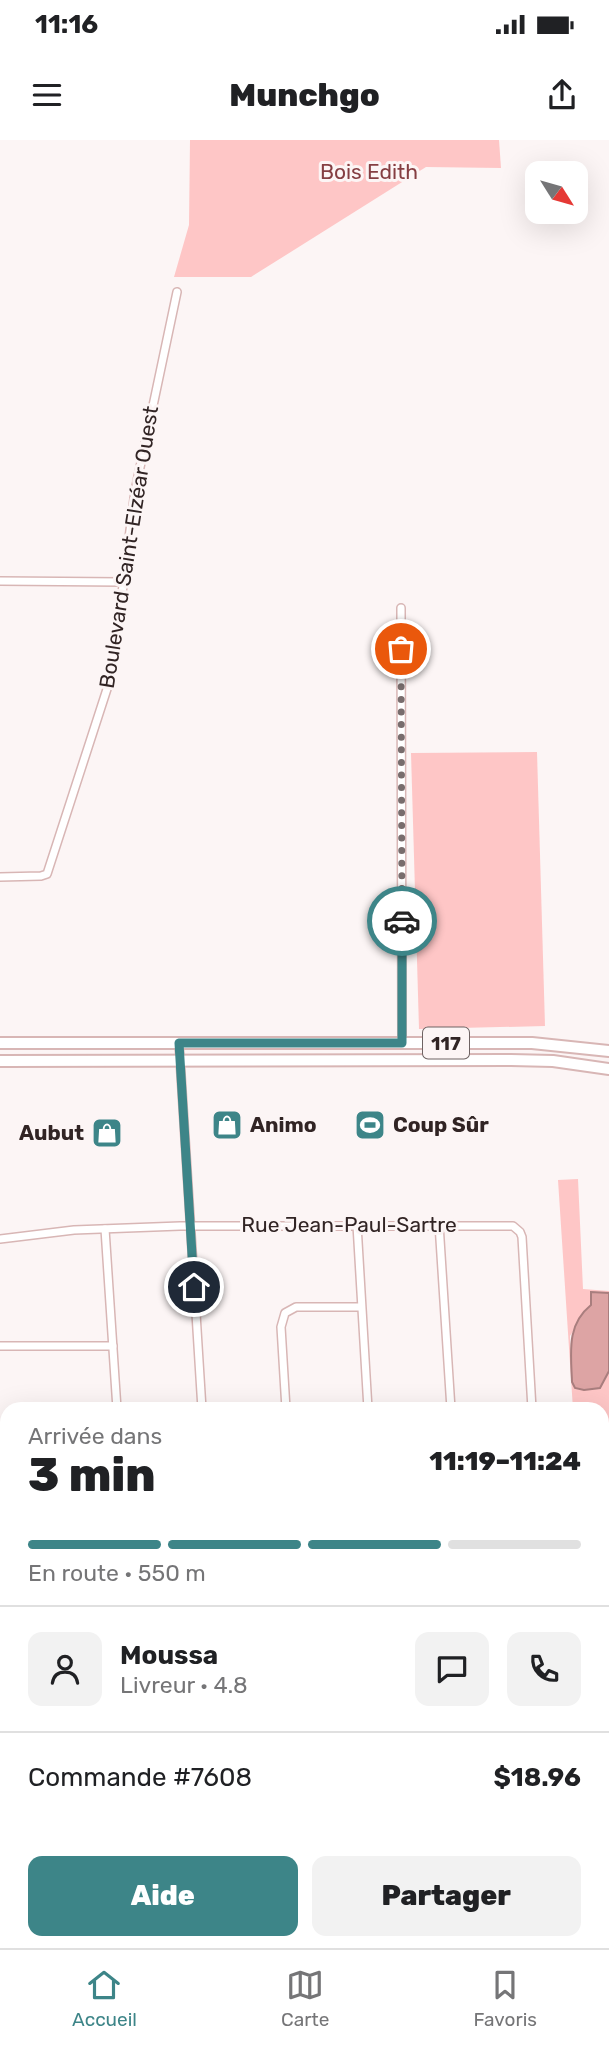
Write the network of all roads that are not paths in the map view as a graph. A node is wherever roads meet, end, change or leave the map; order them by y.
1 (177, 292) dead end
2 (0, 581) edge
3 (122, 582) junction
4 (401, 608) dead end
5 (0, 877) edge
6 (179, 1043) junction
7 (402, 1043) junction
8 (0, 1044) edge
9 (609, 1052) edge
10 (0, 1061) edge
11 (180, 1061) junction
12 (609, 1069) edge
13 (439, 1224) junction
14 (357, 1225) junction
15 (190, 1226) junction
16 (105, 1229) junction
17 (0, 1239) edge
18 (361, 1307) junction
19 (0, 1346) edge
20 (113, 1346) junction
21 (117, 1402) edge
22 (202, 1402) edge
23 (286, 1402) edge
24 (368, 1402) edge
25 (451, 1402) edge
26 (532, 1402) edge

1 - 3 street, Boulevard Saint-Elzéar Ouest
2 - 3 street
3 - 5 street, Boulevard Saint-Elzéar Ouest
4 - 7 street
6 - 7 main road, 117
6 - 8 main road, 117
6 - 11 street
7 - 9 main road, 117
10 - 11 main road, 117
11 - 12 main road, 117
11 - 15 street
13 - 14 street, Rue Jean-Paul-Sartre
13 - 25 street
13 - 26 street, Rue Jean-Paul-Sartre
14 - 15 street, Rue Jean-Paul-Sartre
14 - 18 street
15 - 16 street, Rue Jean-Paul-Sartre
15 - 22 street
16 - 17 street, Rue Jean-Paul-Sartre
16 - 20 street
18 - 23 street
18 - 24 street
19 - 20 street
20 - 21 street

